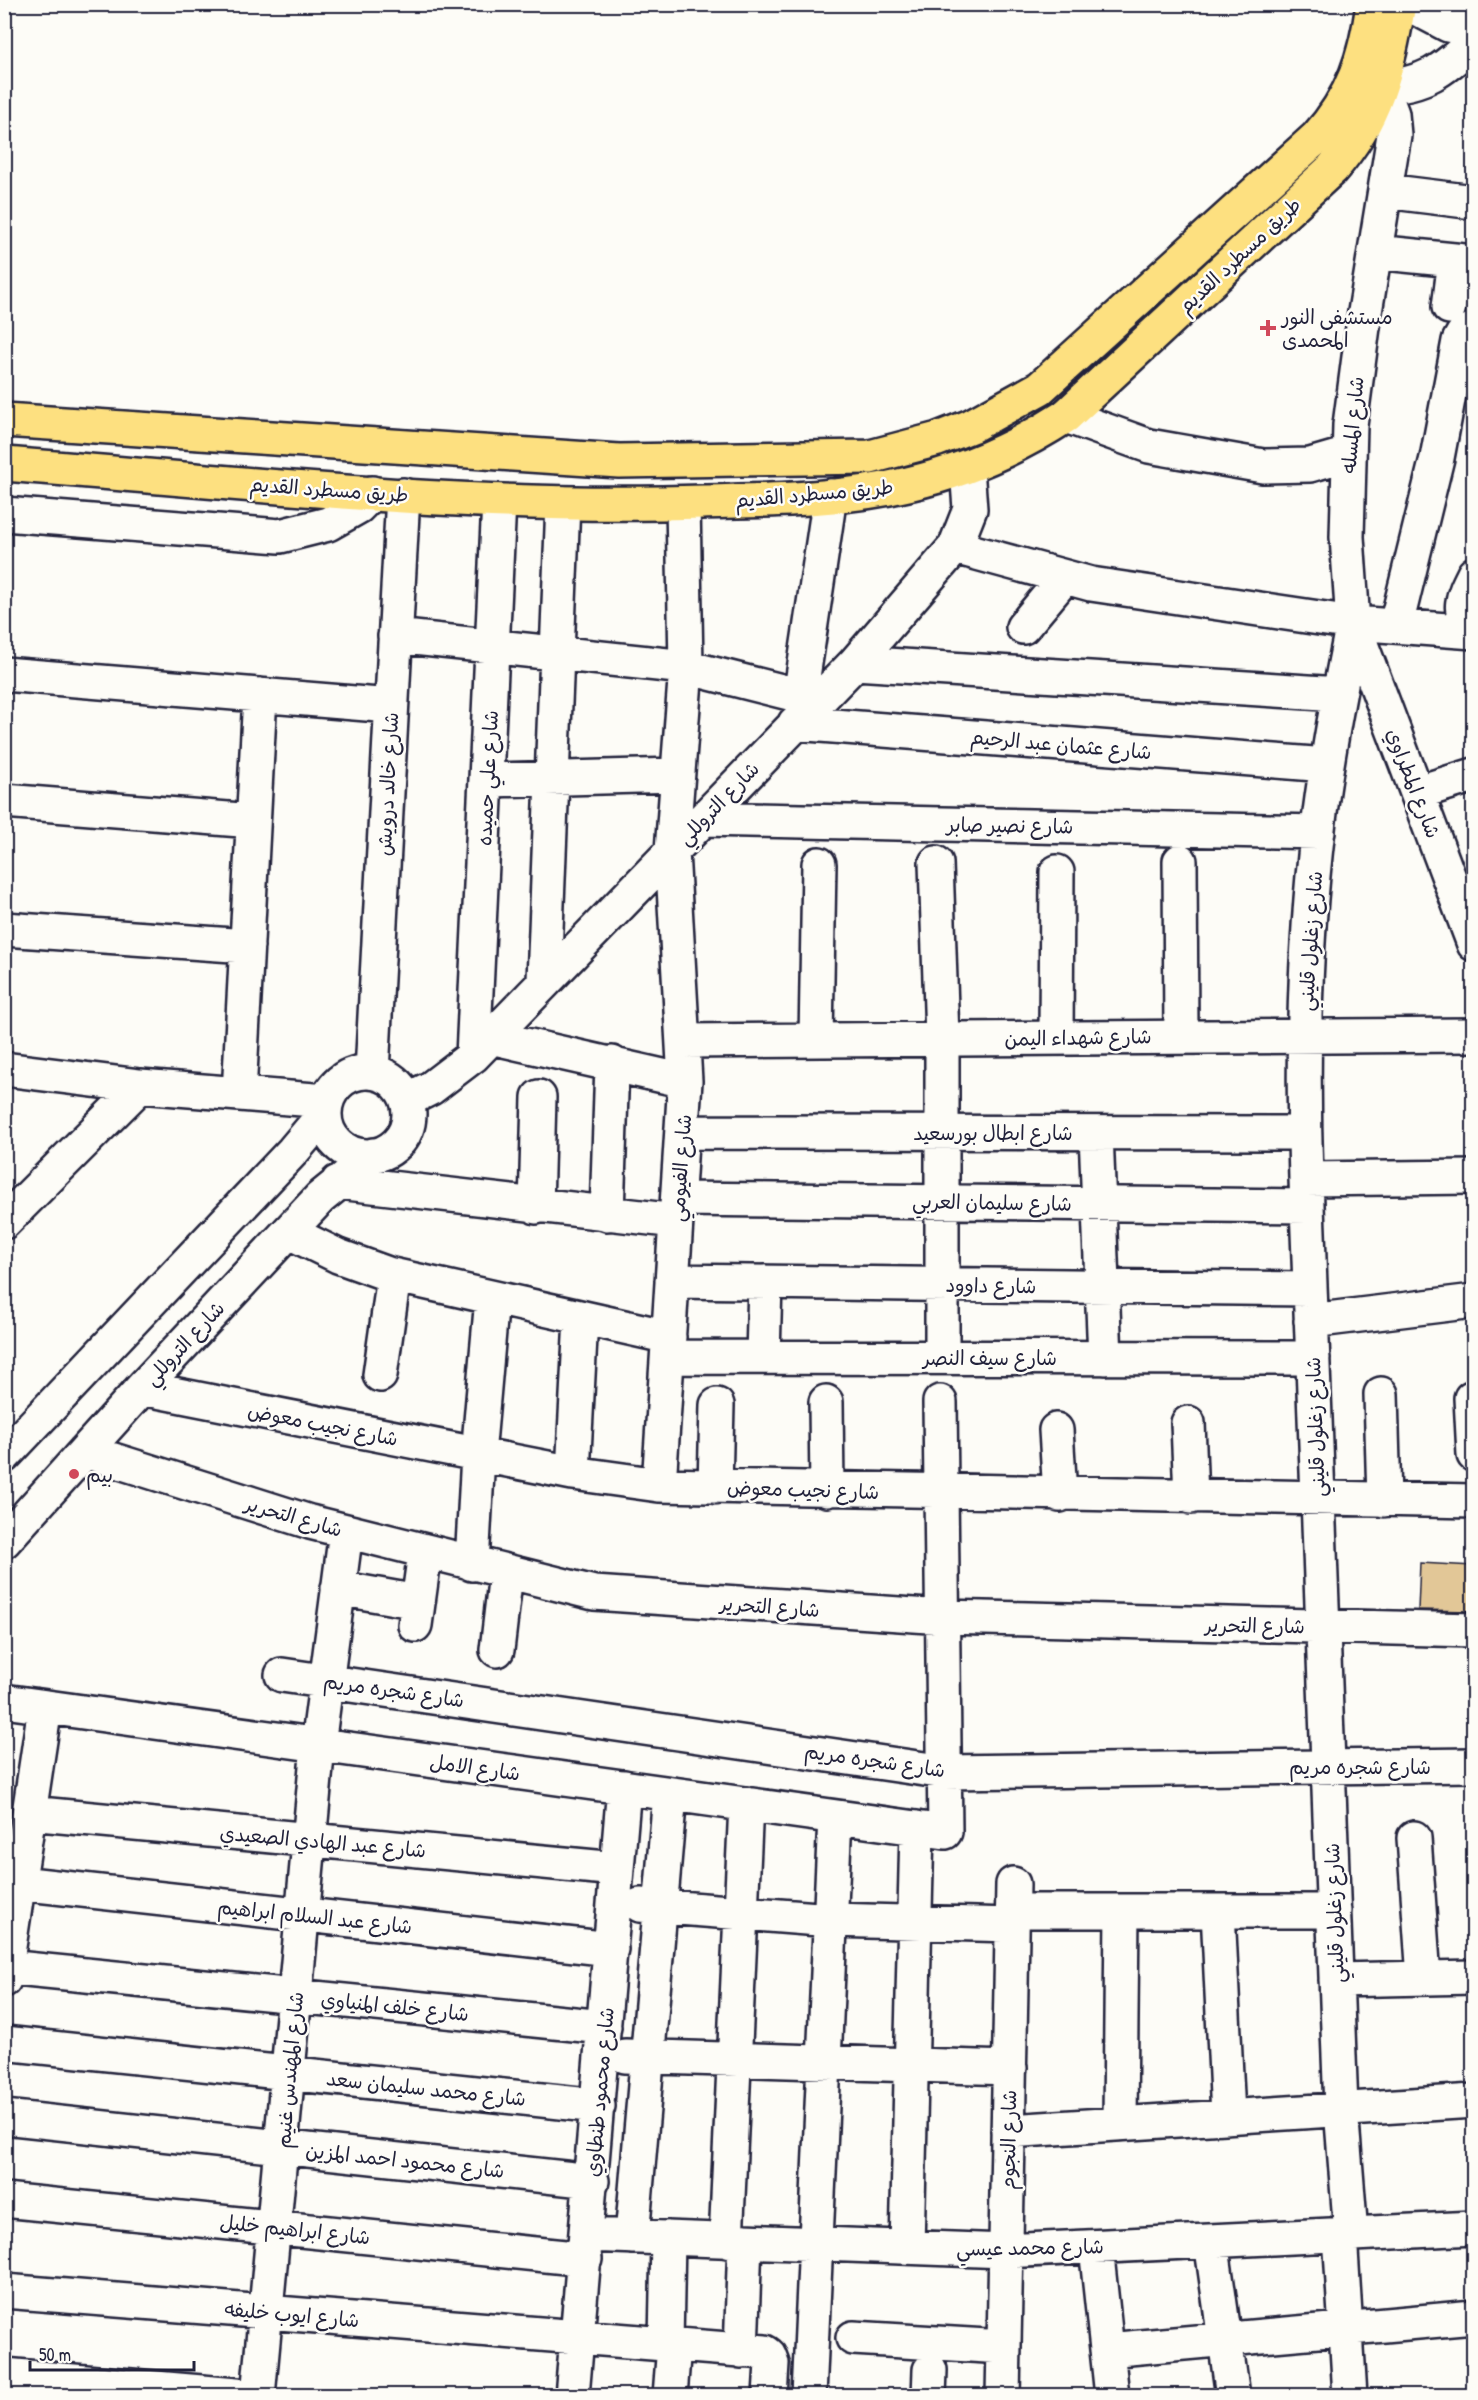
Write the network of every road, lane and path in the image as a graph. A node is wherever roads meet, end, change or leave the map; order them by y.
1 (1373, 4) edge
2 (1399, 4) edge
3 (1408, 4) edge
4 (1473, 30) edge
5 (1473, 41) edge
6 (1382, 87) junction
7 (1385, 191) junction
8 (1473, 202) edge
9 (1375, 252) junction
10 (1464, 261) edge
11 (1449, 307) dead end
12 (1466, 334) edge
13 (1066, 416) junction
14 (4, 420) edge
15 (1348, 454) junction
16 (4, 464) edge
17 (967, 468) junction
18 (387, 494) junction
19 (830, 496) junction
20 (499, 501) junction
21 (563, 503) junction
22 (683, 503) junction
23 (4, 514) edge
24 (955, 547) junction
25 (1473, 574) edge
26 (1064, 578) junction
27 (1353, 623) junction
28 (1396, 625) junction
29 (1023, 627) dead end
30 (1472, 632) edge
31 (395, 636) junction
32 (494, 646) junction
33 (555, 652) junction
34 (855, 663) junction
35 (686, 667) junction
36 (4, 674) edge
37 (1339, 694) junction
38 (260, 695) junction
39 (391, 706) junction
40 (804, 707) junction
41 (1327, 765) junction
42 (677, 775) junction
43 (1473, 775) edge
44 (554, 779) junction
45 (487, 780) junction
46 (1419, 792) junction
47 (4, 801) edge
48 (703, 819) junction
49 (253, 821) junction
50 (1318, 831) junction
51 (672, 851) junction
52 (1180, 861) dead end
53 (936, 863) dead end
54 (819, 864) dead end
55 (1057, 872) dead end
56 (4, 929) edge
57 (1473, 944) edge
58 (247, 946) junction
59 (544, 980) junction
60 (1304, 1035) junction
61 (1473, 1035) edge
62 (1181, 1036) junction
63 (942, 1038) junction
64 (1056, 1038) junction
65 (816, 1040) junction
66 (683, 1041) junction
67 (481, 1046) junction
68 (612, 1063) junction
69 (4, 1069) edge
70 (372, 1072) junction
71 (685, 1081) junction
72 (140, 1086) junction
73 (239, 1094) junction
74 (539, 1097) dead end
75 (407, 1100) junction
76 (326, 1107) junction
77 (682, 1131) junction
78 (942, 1132) junction
79 (1096, 1133) junction
80 (1304, 1133) junction
81 (373, 1155) junction
82 (1473, 1178) edge
83 (338, 1182) junction
84 (1306, 1192) junction
85 (942, 1202) junction
86 (1099, 1204) junction
87 (536, 1207) junction
88 (677, 1210) junction
89 (607, 1214) junction
90 (4, 1222) edge
91 (289, 1232) junction
92 (394, 1275) junction
93 (672, 1281) junction
94 (765, 1282) junction
95 (942, 1284) junction
96 (1102, 1286) junction
97 (1310, 1289) junction
98 (492, 1298) junction
99 (1473, 1301) edge
100 (581, 1318) junction
101 (1311, 1321) junction
102 (668, 1347) junction
103 (763, 1357) junction
104 (942, 1357) junction
105 (1105, 1358) junction
106 (1313, 1358) junction
107 (380, 1376) dead end
108 (142, 1388) junction
109 (1381, 1394) dead end
110 (1472, 1398) dead end
111 (826, 1402) dead end
112 (940, 1402) dead end
113 (717, 1405) dead end
114 (1188, 1423) dead end
115 (1056, 1430) dead end
116 (85, 1451) junction
117 (478, 1455) junction
118 (1473, 1455) edge
119 (4, 1456) edge
120 (573, 1473) junction
121 (659, 1485) junction
122 (715, 1487) junction
123 (827, 1490) junction
124 (941, 1493) junction
125 (1060, 1495) junction
126 (1191, 1497) junction
127 (1318, 1499) junction
128 (1384, 1500) junction
129 (1473, 1501) edge
130 (346, 1531) junction
131 (4, 1541) edge
132 (425, 1552) junction
133 (472, 1564) junction
134 (506, 1573) junction
135 (338, 1588) junction
136 (943, 1617) junction
137 (1323, 1626) junction
138 (1473, 1630) edge
139 (497, 1650) dead end
140 (282, 1675) dead end
141 (326, 1680) junction
142 (4, 1701) edge
143 (45, 1707) junction
144 (318, 1745) junction
145 (1473, 1765) edge
146 (1328, 1766) junction
147 (945, 1772) junction
148 (624, 1787) junction
149 (670, 1794) junction
150 (746, 1804) junction
151 (29, 1813) junction
152 (835, 1817) junction
153 (931, 1830) junction
154 (1414, 1838) dead end
155 (310, 1840) junction
156 (618, 1869) junction
157 (19, 1883) junction
158 (615, 1903) junction
159 (660, 1907) junction
160 (1013, 1907) junction
161 (1122, 1911) junction
162 (1218, 1911) junction
163 (1334, 1911) junction
164 (303, 1914) junction
165 (741, 1914) junction
166 (831, 1920) junction
167 (915, 1924) junction
168 (8, 1927) edge
169 (611, 1949) junction
170 (5, 1973) edge
171 (1473, 1977) edge
172 (1424, 1978) junction
173 (1336, 1980) junction
174 (296, 1996) junction
175 (603, 2041) junction
176 (4, 2043) edge
177 (648, 2056) junction
178 (734, 2060) junction
179 (824, 2062) junction
180 (912, 2065) junction
181 (1010, 2068) junction
182 (289, 2073) junction
183 (1473, 2101) edge
184 (598, 2106) junction
185 (1341, 2109) junction
186 (1228, 2116) junction
187 (4, 2117) edge
188 (1120, 2123) junction
189 (1008, 2131) junction
190 (282, 2147) junction
191 (592, 2181) junction
192 (4, 2200) edge
193 (275, 2227) junction
194 (1473, 2228) edge
195 (1345, 2234) junction
196 (632, 2237) junction
197 (668, 2238) junction
198 (736, 2241) junction
199 (1211, 2241) junction
200 (816, 2244) junction
201 (586, 2247) junction
202 (908, 2247) junction
203 (1096, 2247) junction
204 (1006, 2251) junction
205 (4, 2291) edge
206 (267, 2312) junction
207 (1473, 2317) edge
208 (1346, 2329) junction
209 (579, 2337) junction
210 (853, 2338) dead end
211 (1225, 2340) junction
212 (670, 2345) junction
213 (1004, 2347) junction
214 (1107, 2350) junction
215 (753, 2351) junction
216 (4, 2375) edge
217 (1347, 2395) edge
218 (248, 2396) edge
219 (258, 2396) edge
220 (572, 2396) edge
221 (670, 2396) edge
222 (770, 2396) edge
223 (809, 2396) edge
224 (1003, 2396) edge
225 (1112, 2396) edge
226 (1233, 2396) edge

1 - 14 main road, طريق مسطرد القديم
2 - 6 main road, طريق مسطرد القديم
3 - 4 street
5 - 6 street
6 - 7 street, شارع المسله
6 - 13 main road, طريق مسطرد القديم
7 - 8 street
7 - 9 street, شارع المسله
9 - 10 street
9 - 15 street, شارع المسله
10 - 11 street
12 - 28 street
13 - 15 street
13 - 17 main road, طريق مسطرد القديم
15 - 27 street, شارع المسله
16 - 18 main road, طريق مسطرد القديم
17 - 19 main road, طريق مسطرد القديم
17 - 24 street, شارع التروللي
18 - 20 main road, طريق مسطرد القديم
18 - 23 street
18 - 31 street, شارع خالد درويش
19 - 22 main road, طريق مسطرد القديم
19 - 40 street
20 - 21 main road, طريق مسطرد القديم
20 - 32 street, شارع علي حميده
21 - 22 main road, طريق مسطرد القديم
21 - 33 street
22 - 35 street, شارع الفيومي
24 - 26 street
24 - 34 street, شارع التروللي
25 - 30 street
26 - 27 street
26 - 29 street
27 - 28 street
27 - 37 street, شارع زغلول قليني
27 - 46 street, شارع المطراوي
28 - 30 street
31 - 32 street, شارع عثمان عبد الرحيم
31 - 39 street, شارع خالد درويش
32 - 33 street, شارع عثمان عبد الرحيم
32 - 45 street, شارع علي حميده
33 - 35 street, شارع عثمان عبد الرحيم
33 - 44 street
34 - 37 street
34 - 40 street, شارع التروللي
35 - 40 street, شارع عثمان عبد الرحيم
35 - 42 street, شارع الفيومي
36 - 38 street
37 - 41 street, شارع زغلول قليني
38 - 39 street
38 - 49 street
39 - 70 street, شارع خالد درويش
40 - 41 street, شارع عثمان عبد الرحيم
40 - 48 street, شارع التروللي
41 - 50 street, شارع زغلول قليني
42 - 44 street
42 - 51 street, شارع الفيومي
43 - 46 street
44 - 45 street
44 - 59 street
45 - 67 street, شارع علي حميده
46 - 57 street, شارع المطراوي
47 - 49 street
48 - 50 street, شارع نصير صابر
48 - 51 street, شارع التروللي
49 - 58 street
50 - 60 street, شارع زغلول قليني
51 - 59 street, شارع التروللي
51 - 66 street, شارع الفيومي
52 - 62 street
53 - 63 street
54 - 65 street
55 - 64 street
56 - 58 street
58 - 73 street
59 - 67 street, شارع التروللي
60 - 61 street, شارع شهداء اليمن
60 - 62 street, شارع شهداء اليمن
60 - 80 street, شارع زغلول قليني
62 - 64 street, شارع شهداء اليمن
63 - 64 street, شارع شهداء اليمن
63 - 65 street, شارع شهداء اليمن
63 - 78 street
65 - 66 street, شارع شهداء اليمن
66 - 71 street, شارع الفيومي
67 - 68 street
67 - 75 street, شارع التروللي
68 - 71 street
68 - 89 street
69 - 72 street
70 - 75 street
70 - 76 street
71 - 77 street, شارع الفيومي
72 - 73 street
72 - 90 street
73 - 76 street
74 - 87 street
75 - 81 street
76 - 81 street
76 - 119 street
77 - 78 street, شارع ابطال بورسعيد
77 - 88 street, شارع الفيومي
78 - 79 street, شارع ابطال بورسعيد
78 - 85 street
79 - 80 street, شارع ابطال بورسعيد
79 - 86 street
80 - 84 street, شارع زغلول قليني
81 - 83 street, شارع التروللي
82 - 84 street, شارع سليمان العربي
83 - 87 street, شارع سليمان العربي
83 - 91 street, شارع التروللي
84 - 86 street, شارع سليمان العربي
84 - 97 street, شارع زغلول قليني
85 - 86 street, شارع سليمان العربي
85 - 88 street, شارع سليمان العربي
85 - 95 street
86 - 96 street
87 - 89 street, شارع سليمان العربي
88 - 89 street, شارع سليمان العربي
88 - 93 street, شارع الفيومي
91 - 92 street, شارع سيف النصر
91 - 108 street, شارع التروللي
92 - 98 street, شارع سيف النصر
92 - 107 street
93 - 94 street, شارع داوود
93 - 102 street, شارع الفيومي
94 - 95 street, شارع داوود
94 - 103 street
95 - 96 street, شارع داوود
95 - 104 street
96 - 97 street, شارع داوود
96 - 105 street
97 - 101 street, شارع زغلول قليني
98 - 100 street, شارع سيف النصر
98 - 117 street
99 - 101 street
100 - 102 street, شارع سيف النصر
100 - 120 street
101 - 106 street, شارع زغلول قليني
102 - 103 street, شارع سيف النصر
102 - 121 street, شارع الفيومي
103 - 104 street, شارع سيف النصر
104 - 105 street, شارع سيف النصر
105 - 106 street, شارع سيف النصر
106 - 127 street, شارع زغلول قليني
108 - 116 street, شارع التروللي
108 - 117 street, شارع نجيب معوض
109 - 128 street
110 - 118 street
111 - 123 street
112 - 124 street
113 - 122 street
114 - 126 street
115 - 125 street
116 - 130 street, شارع التحرير
116 - 131 street, شارع التروللي
117 - 120 street, شارع نجيب معوض
117 - 133 street
120 - 121 street, شارع نجيب معوض
121 - 122 street, شارع نجيب معوض
122 - 123 street, شارع نجيب معوض
123 - 124 street, شارع نجيب معوض
124 - 125 street, شارع نجيب معوض
124 - 136 street
125 - 126 street, شارع نجيب معوض
126 - 127 street, شارع نجيب معوض
127 - 128 street, شارع نجيب معوض
127 - 137 street, شارع زغلول قليني
128 - 129 street, شارع نجيب معوض
130 - 132 street, شارع التحرير
130 - 135 street, شارع المهندس غنيم
132 - 133 street, شارع التحرير
132 - 135 street
133 - 134 street, شارع التحرير
134 - 136 street, شارع التحرير
134 - 139 street
135 - 141 street, شارع المهندس غنيم
136 - 137 street, شارع التحرير
136 - 147 street
137 - 138 street, شارع التحرير
137 - 146 street, شارع زغلول قليني
140 - 141 street, شارع شجره مريم
141 - 144 street, شارع المهندس غنيم
141 - 147 street, شارع شجره مريم
142 - 143 street, شارع الامل
143 - 144 street, شارع الامل
143 - 151 street
144 - 148 street, شارع الامل
144 - 155 street, شارع المهندس غنيم
145 - 146 street, شارع شجره مريم
146 - 147 street, شارع شجره مريم
146 - 163 street, شارع زغلول قليني
147 - 153 street
148 - 149 street, شارع الامل
148 - 156 street, شارع محمود طنطاوي
149 - 150 street, شارع الامل
149 - 159 street
150 - 152 street, شارع الامل
150 - 165 street
151 - 155 street, شارع عبد الهادي الصعيدي
151 - 157 street
152 - 153 street, شارع الامل
152 - 166 street
153 - 167 street
154 - 172 street
155 - 156 street, شارع عبد الهادي الصعيدي
155 - 164 street, شارع المهندس غنيم
156 - 158 street, شارع محمود طنطاوي
157 - 164 street, شارع عبد السلام ابراهيم
157 - 168 street
158 - 159 street
158 - 169 street, شارع محمود طنطاوي
159 - 165 street
159 - 177 street
160 - 161 street
160 - 167 street
160 - 181 street, شارع النجوم
161 - 162 street
161 - 188 street
162 - 163 street
162 - 186 street
163 - 173 street, شارع زغلول قليني
164 - 169 street, شارع عبد السلام ابراهيم
164 - 174 street, شارع المهندس غنيم
165 - 166 street
165 - 178 street
166 - 167 street
166 - 179 street
167 - 180 street
168 - 170 street
169 - 175 street, شارع محمود طنطاوي
170 - 174 street, شارع خلف المنياوي
171 - 172 street
172 - 173 street
173 - 185 street, شارع زغلول قليني
174 - 175 street, شارع خلف المنياوي
174 - 182 street, شارع المهندس غنيم
175 - 177 street, شارع خلف المنياوي
175 - 184 street, شارع محمود طنطاوي
176 - 182 street, شارع محمد سليمان سعد
177 - 178 street, شارع خلف المنياوي
177 - 196 street
178 - 179 street, شارع خلف المنياوي
178 - 198 street
179 - 180 street, شارع خلف المنياوي
179 - 200 street
180 - 181 street, شارع خلف المنياوي
180 - 202 street
181 - 189 street, شارع النجوم
182 - 184 street, شارع محمد سليمان سعد
182 - 190 street, شارع المهندس غنيم
183 - 185 street
184 - 191 street, شارع محمود طنطاوي
185 - 186 street
185 - 195 street, شارع زغلول قليني
186 - 188 street
187 - 190 street, شارع محمود احمد المزين
188 - 189 street
189 - 204 street, شارع النجوم
190 - 191 street, شارع محمود احمد المزين
190 - 193 street, شارع المهندس غنيم
191 - 201 street, شارع محمود طنطاوي
192 - 193 street, شارع ابراهيم خليل
193 - 201 street, شارع ابراهيم خليل
193 - 206 street, شارع المهندس غنيم
194 - 195 street, شارع محمد عيسي
195 - 199 street, شارع محمد عيسي
195 - 208 street, شارع زغلول قليني
196 - 197 street, شارع محمد عيسي
196 - 201 street, شارع محمد عيسي
197 - 198 street, شارع محمد عيسي
197 - 212 street
198 - 200 street, شارع محمد عيسي
198 - 215 street
199 - 203 street, شارع محمد عيسي
199 - 211 street
200 - 202 street, شارع محمد عيسي
200 - 223 street
201 - 209 street, شارع محمود طنطاوي
202 - 204 street, شارع محمد عيسي
203 - 204 street, شارع محمد عيسي
203 - 214 street
204 - 213 street, شارع النجوم
205 - 206 street, شارع ايوب خليفه
206 - 209 street, شارع ايوب خليفه
206 - 219 street, شارع المهندس غنيم
207 - 208 street
208 - 211 street
208 - 217 street, شارع زغلول قليني
209 - 212 street, شارع ايوب خليفه
209 - 220 street, شارع محمود طنطاوي
210 - 213 street
211 - 214 street
211 - 226 street
212 - 215 street, شارع ايوب خليفه
212 - 221 street
213 - 224 street, شارع النجوم
214 - 225 street
215 - 222 street
216 - 218 street

